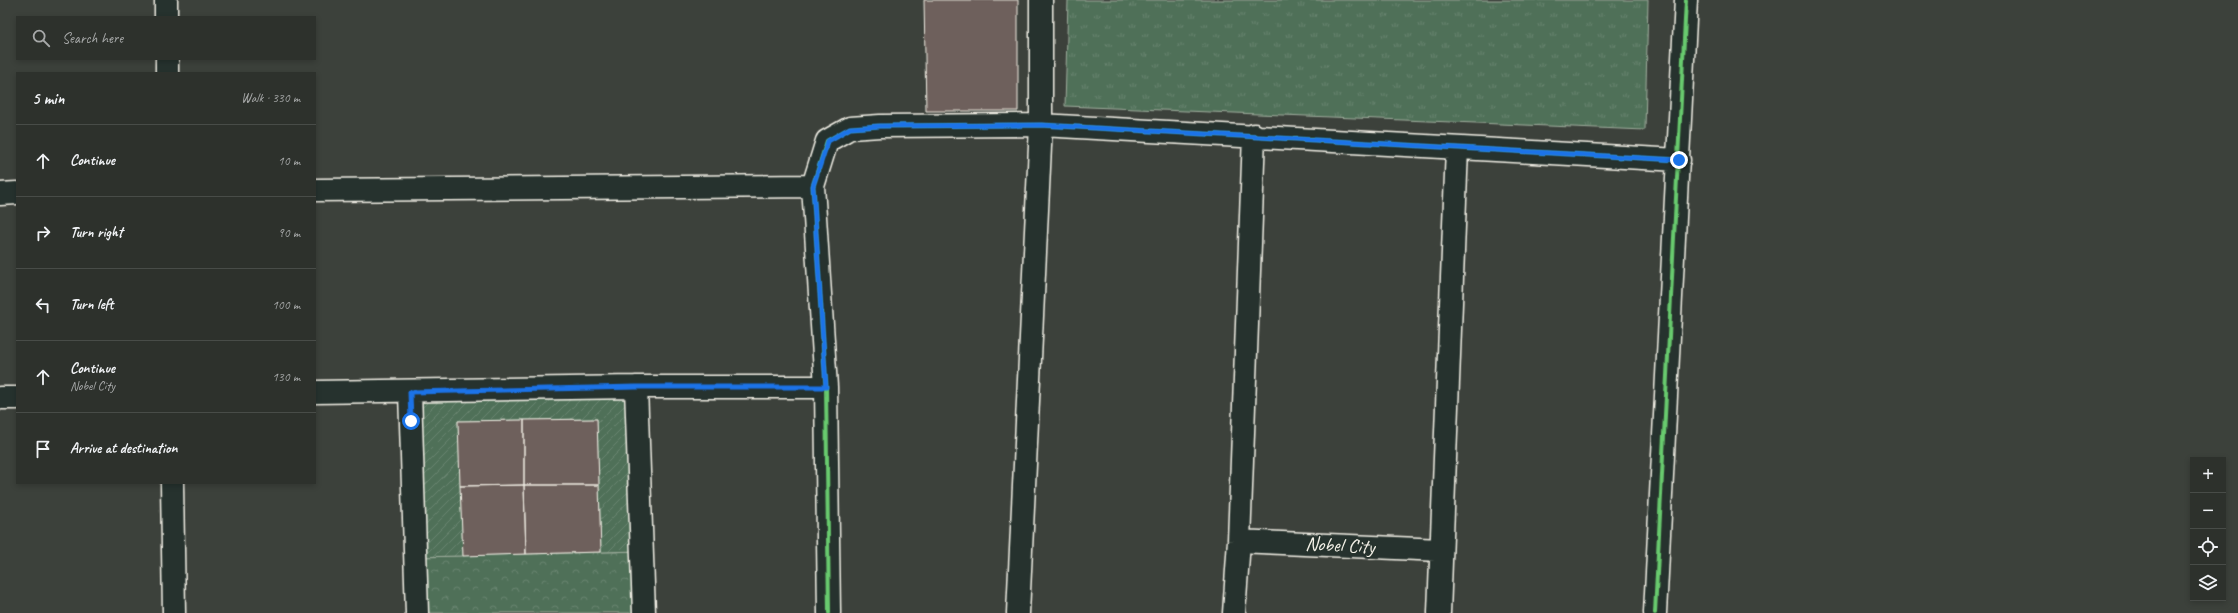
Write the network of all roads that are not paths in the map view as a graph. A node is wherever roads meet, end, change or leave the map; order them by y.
1 (166, 0) edge
2 (1041, 0) edge
3 (1686, 0) edge
4 (166, 16) edge
5 (167, 60) edge
6 (167, 72) edge
7 (1041, 125) junction
8 (1254, 135) junction
9 (1457, 148) junction
10 (1679, 160) junction
11 (813, 186) junction
12 (316, 190) edge
13 (0, 194) edge
14 (16, 194) edge
15 (636, 387) junction
16 (826, 387) junction
17 (316, 392) edge
18 (410, 392) junction
19 (0, 398) edge
20 (16, 398) edge
21 (172, 484) edge
22 (1239, 540) junction
23 (1441, 550) junction
24 (174, 613) edge
25 (417, 613) edge
26 (644, 613) edge
27 (829, 613) edge
28 (1018, 613) edge
29 (1234, 613) edge
30 (1439, 613) edge
31 (1654, 613) edge

1 - 4 street
2 - 7 street
3 - 10 street
5 - 6 street
7 - 8 street
7 - 11 street
7 - 28 street
8 - 9 street
8 - 22 street
9 - 10 street
9 - 23 street
10 - 31 street
11 - 12 street
11 - 16 street
13 - 14 street
15 - 16 street
15 - 18 street
15 - 26 street
16 - 27 street
17 - 18 street
18 - 25 street
19 - 20 street
21 - 24 street
22 - 23 street, Nobel City
22 - 29 street
23 - 30 street

